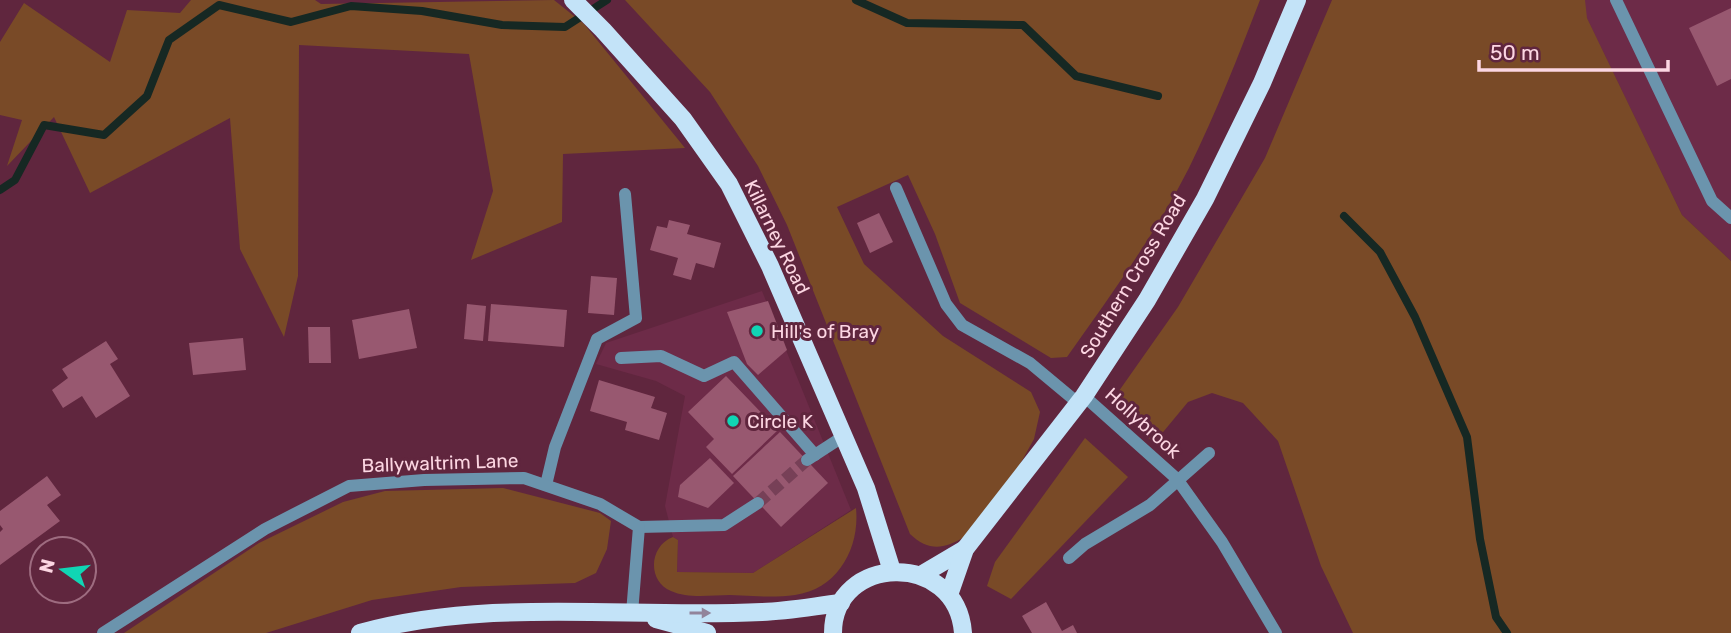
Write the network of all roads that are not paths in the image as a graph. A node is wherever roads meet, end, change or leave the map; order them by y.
1 (573, 0) edge
2 (1297, 0) edge
3 (1616, 0) edge
4 (896, 188) dead end
5 (625, 194) dead end
6 (1731, 218) edge
7 (621, 358) dead end
8 (1081, 400) junction
9 (844, 436) junction
10 (1209, 453) dead end
11 (1177, 479) junction
12 (546, 485) junction
13 (758, 503) tunnel mouth
14 (639, 527) junction
15 (965, 549) junction
16 (1069, 558) dead end
17 (892, 571) junction
18 (921, 575) junction
19 (948, 595) junction
20 (841, 603) junction
21 (632, 613) junction
22 (103, 633) edge
23 (360, 633) edge
24 (707, 633) edge
25 (833, 633) edge
26 (963, 633) edge
27 (1276, 633) edge

1 - 9 main road, Killarney Road
2 - 8 main road, Southern Cross Road
3 - 6 street
4 - 8 street, Hollybrook
5 - 12 street
7 - 9 street
8 - 11 street, Hollybrook
8 - 15 main road, Southern Cross Road
9 - 17 main road, Killarney Road
10 - 11 street
11 - 16 street
11 - 27 street, Hollybrook
12 - 14 street, Ballywaltrim Lane
12 - 22 street, Ballywaltrim Lane
13 - 14 street
14 - 21 street
15 - 18 main road
15 - 19 main road
17 - 18 main road
17 - 20 main road
18 - 19 main road
19 - 26 main road
21 -> 20 main road
20 - 25 main road
21 - 23 main road
21 - 24 main road

